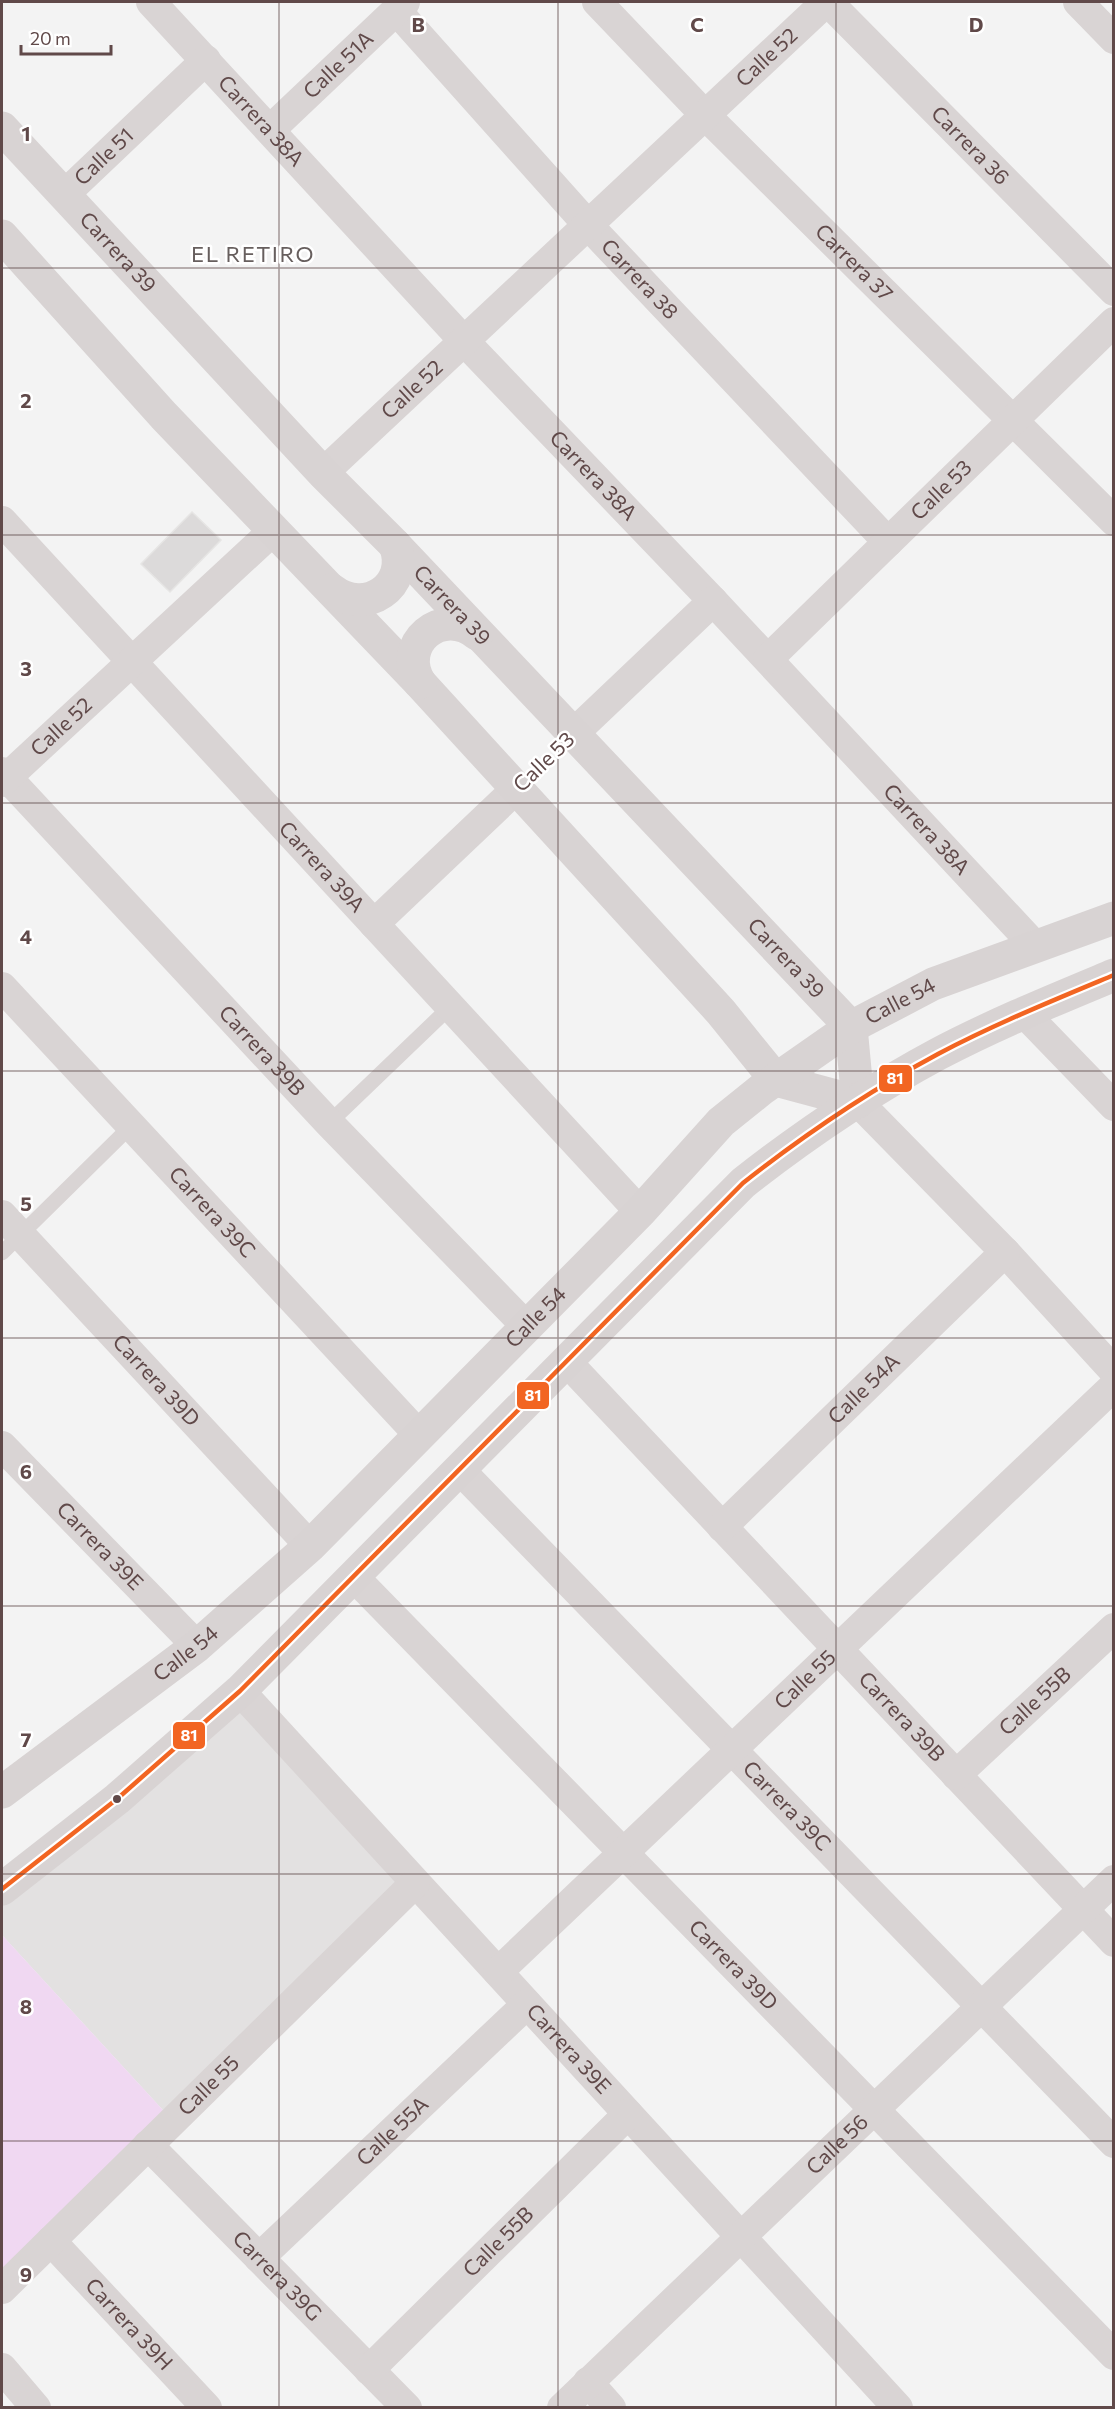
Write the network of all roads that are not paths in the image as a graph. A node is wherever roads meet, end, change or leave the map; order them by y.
1 (151, 2) edge
2 (597, 2) edge
3 (827, 2) edge
4 (1078, 2) edge
5 (397, 4) edge
6 (1113, 39) edge
7 (206, 60) junction
8 (705, 115) junction
9 (271, 129) junction
10 (4, 131) edge
11 (65, 194) junction
12 (588, 225) junction
13 (4, 245) edge
14 (1113, 291) edge
15 (1113, 322) edge
16 (464, 341) junction
17 (1013, 420) junction
18 (323, 473) junction
19 (2, 521) edge
20 (1113, 521) edge
21 (274, 530) junction
22 (888, 542) junction
23 (395, 545) junction
24 (332, 590) junction
25 (713, 601) junction
26 (477, 634) junction
27 (768, 659) junction
28 (132, 662) junction
29 (420, 683) junction
30 (574, 733) junction
31 (3, 777) edge
32 (516, 789) junction
33 (1113, 918) edge
34 (374, 924) junction
35 (1036, 947) junction
36 (798, 971) junction
37 (1113, 975) edge
38 (933, 984) junction
39 (2, 987) edge
40 (450, 1007) junction
41 (721, 1012) junction
42 (1024, 1012) junction
43 (851, 1027) junction
44 (776, 1080) junction
45 (858, 1102) junction
46 (1113, 1106) edge
47 (721, 1122) junction
48 (329, 1123) junction
49 (132, 1126) junction
50 (640, 1212) junction
51 (8, 1234) edge
52 (1005, 1252) junction
53 (527, 1327) junction
54 (566, 1361) junction
55 (1113, 1371) edge
56 (1113, 1386) edge
57 (420, 1436) junction
58 (6, 1459) edge
59 (459, 1469) junction
60 (722, 1527) junction
61 (310, 1546) junction
62 (353, 1576) junction
63 (1113, 1628) edge
64 (197, 1646) junction
65 (837, 1649) junction
66 (240, 1691) junction
67 (732, 1750) junction
68 (956, 1775) junction
69 (2, 1792) edge
70 (623, 1853) junction
71 (1113, 1880) edge
72 (416, 1883) junction
73 (2, 1889) edge
74 (1083, 1909) junction
75 (1113, 1942) edge
76 (498, 1972) junction
77 (527, 2004) junction
78 (981, 2006) junction
79 (873, 2110) junction
80 (628, 2114) junction
81 (1113, 2143) edge
82 (148, 2145) junction
83 (741, 2237) junction
84 (51, 2241) junction
85 (259, 2258) junction
86 (2, 2289) edge
87 (1113, 2355) edge
88 (2, 2368) edge
89 (369, 2370) junction
90 (588, 2382) junction
91 (36, 2408) edge
92 (207, 2408) edge
93 (407, 2408) edge
94 (562, 2408) edge
95 (611, 2408) edge
96 (898, 2408) edge

1 - 7 street, Carrera 38A
2 - 8 street, Carrera 37
3 - 8 street, Calle 52
3 - 14 street, Carrera 36
4 - 6 street
5 - 9 street, Calle 51A
5 - 12 street, Carrera 38
7 - 9 street, Carrera 38A
7 - 11 street, Calle 51
8 - 12 street, Calle 52
8 - 17 street, Carrera 37
9 - 16 street, Carrera 38A
10 - 11 main road, Carrera 39
11 - 18 main road, Carrera 39
12 - 16 street, Calle 52
12 - 22 street, Carrera 38
13 - 21 main road
15 - 17 street, Calle 53
16 - 18 street, Calle 52
16 - 25 street, Carrera 38A
17 - 20 street, Carrera 37
17 - 22 street, Calle 53
18 - 23 main road, Carrera 39
19 - 28 street, Carrera 39A
21 - 24 main road
21 - 28 street, Calle 52
22 - 27 street, Calle 53
23 - 24 main road
23 - 26 main road, Carrera 39
24 - 29 main road
25 - 27 street, Carrera 38A
25 - 30 street, Calle 53
26 - 29 main road
26 - 30 main road, Carrera 39
27 - 35 street, Carrera 38A
28 - 31 street, Calle 52
28 - 34 street, Carrera 39A
29 - 32 main road
30 - 36 main road, Carrera 39
31 - 48 street, Carrera 39B
32 - 34 street, Calle 53
32 - 41 main road
33 - 35 main road, Calle 54
34 - 40 street, Carrera 39A
35 - 38 main road, Calle 54
36 - 38 main road
36 - 43 main road, Carrera 39
37 - 42 main road
38 - 43 main road, Calle 54
39 - 49 street, Carrera 39C
40 - 48 lane
40 - 50 street, Carrera 39A
41 - 44 main road
41 - 47 main road
42 - 45 main road
42 - 46 street
43 - 44 main road, Calle 54
43 - 45 main road
44 - 45 main road
44 - 47 main road, Calle 54
45 - 52 street
45 - 54 main road
47 - 50 main road, Calle 54
48 - 53 street, Carrera 39B
49 - 51 lane
49 - 57 street, Carrera 39C
50 - 53 main road, Calle 54
51 - 61 street, Carrera 39D
52 - 55 street
52 - 60 street, Calle 54A
53 - 57 main road, Calle 54
54 - 59 main road
54 - 60 street, Carrera 39B
56 - 65 street, Calle 55
57 - 61 main road, Calle 54
58 - 64 street, Carrera 39E
59 - 62 main road
59 - 67 street, Carrera 39C
60 - 65 street, Carrera 39B
61 - 64 main road, Calle 54
62 - 66 main road
62 - 70 street, Carrera 39D
63 - 68 street, Calle 55B
64 - 69 main road, Calle 54
65 - 67 street, Calle 55
65 - 68 street, Carrera 39B
66 - 72 street, Carrera 39E
66 - 73 main road
67 - 70 street, Calle 55
67 - 78 street, Carrera 39C
68 - 74 street, Carrera 39B
70 - 76 street, Calle 55
70 - 79 street, Carrera 39D
71 - 74 street, Calle 56
72 - 76 street, Carrera 39E
72 - 82 street, Calle 55
74 - 75 street, Carrera 39B
74 - 78 street, Calle 56
76 - 77 street, Carrera 39E
77 - 80 street, Carrera 39E
77 - 85 street, Calle 55A
78 - 79 street, Calle 56
78 - 81 street, Carrera 39C
79 - 83 street, Calle 56
79 - 87 street, Carrera 39D
80 - 83 street, Carrera 39E
80 - 89 street, Calle 55B
82 - 84 street, Calle 55
82 - 85 street, Carrera 39G
83 - 90 street, Calle 56
83 - 96 street, Carrera 39E
84 - 86 street, Calle 55
84 - 92 street, Carrera 39H
85 - 89 street, Carrera 39G
88 - 91 street
89 - 93 street, Carrera 39G
90 - 94 street, Calle 56
90 - 95 street

